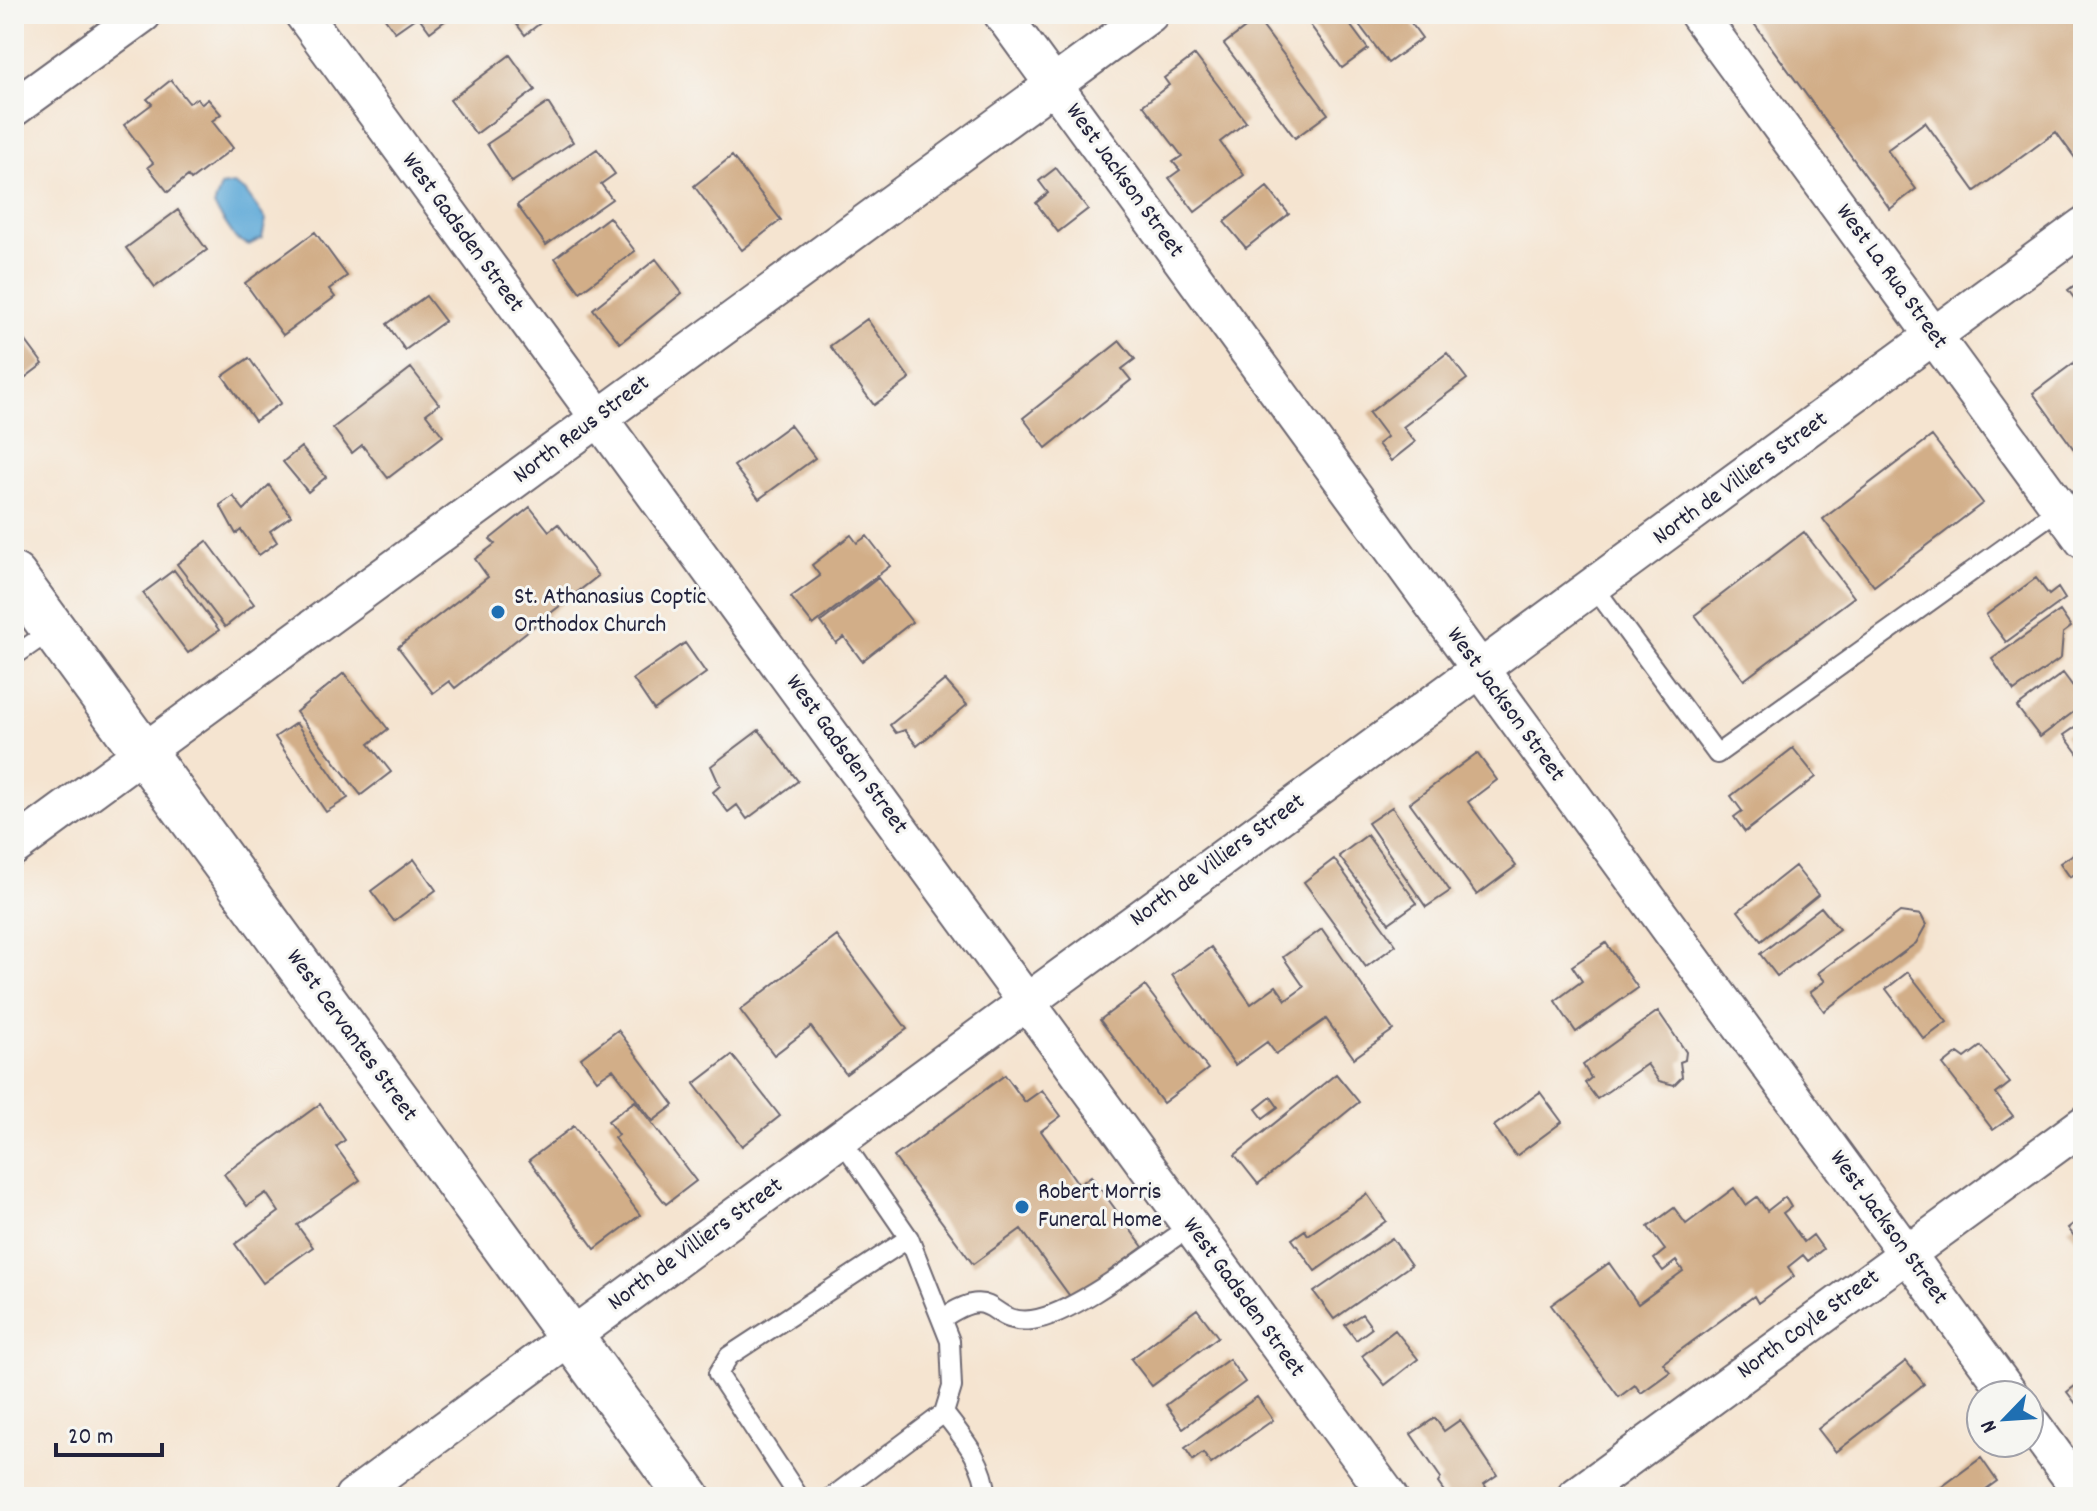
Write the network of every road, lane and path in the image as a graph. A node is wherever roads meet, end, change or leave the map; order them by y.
1 (143, 14) edge
2 (303, 14) edge
3 (1002, 14) edge
4 (1150, 14) edge
5 (1698, 14) edge
6 (1053, 85) junction
7 (14, 108) edge
8 (2083, 226) edge
9 (1935, 337) junction
10 (598, 420) junction
11 (2060, 508) junction
12 (2083, 540) edge
13 (14, 576) edge
14 (1594, 587) junction
15 (53, 629) junction
16 (14, 656) edge
17 (1480, 670) junction
18 (143, 752) junction
19 (14, 847) edge
20 (1026, 1001) junction
21 (2083, 1125) edge
22 (841, 1139) junction
23 (1191, 1226) junction
24 (909, 1238) junction
25 (1907, 1254) junction
26 (943, 1318) junction
27 (571, 1337) junction
28 (1998, 1379) edge
29 (944, 1413) junction
30 (2045, 1442) edge
31 (2083, 1494) edge
32 (353, 1497) edge
33 (688, 1497) edge
34 (799, 1497) edge
35 (832, 1497) edge
36 (987, 1497) edge
37 (1389, 1497) edge
38 (1575, 1497) edge

1 - 7 street
2 - 10 street, West Gadsden Street
3 - 6 street, West Jackson Street
4 - 6 street, North Reus Street
5 - 9 street, West La Rua Street
6 - 10 street, North Reus Street
6 - 17 street, West Jackson Street
8 - 9 street, North de Villiers Street
9 - 11 street, West La Rua Street
9 - 14 street, North de Villiers Street
10 - 18 street, North Reus Street
10 - 20 street, West Gadsden Street
11 - 12 street, West La Rua Street
11 - 14 lane
13 - 15 main road, West Cervantes Street
14 - 17 street, North de Villiers Street
15 - 16 lane
15 - 18 main road, West Cervantes Street
17 - 20 street, North de Villiers Street
17 - 25 street, West Jackson Street
18 - 19 street, North Reus Street
18 - 27 main road, West Cervantes Street
20 - 22 street, North de Villiers Street
20 - 23 street, West Gadsden Street
21 - 25 street, North Coyle Street
22 - 24 lane
22 - 27 street, North de Villiers Street
23 - 26 lane
23 - 37 street, West Gadsden Street
24 - 26 lane
24 - 34 lane
25 - 28 street, West Jackson Street
25 - 38 street, North Coyle Street
26 - 29 lane
27 - 32 street, North de Villiers Street
27 - 33 main road, West Cervantes Street
29 - 35 lane
29 - 36 lane
30 - 31 street

